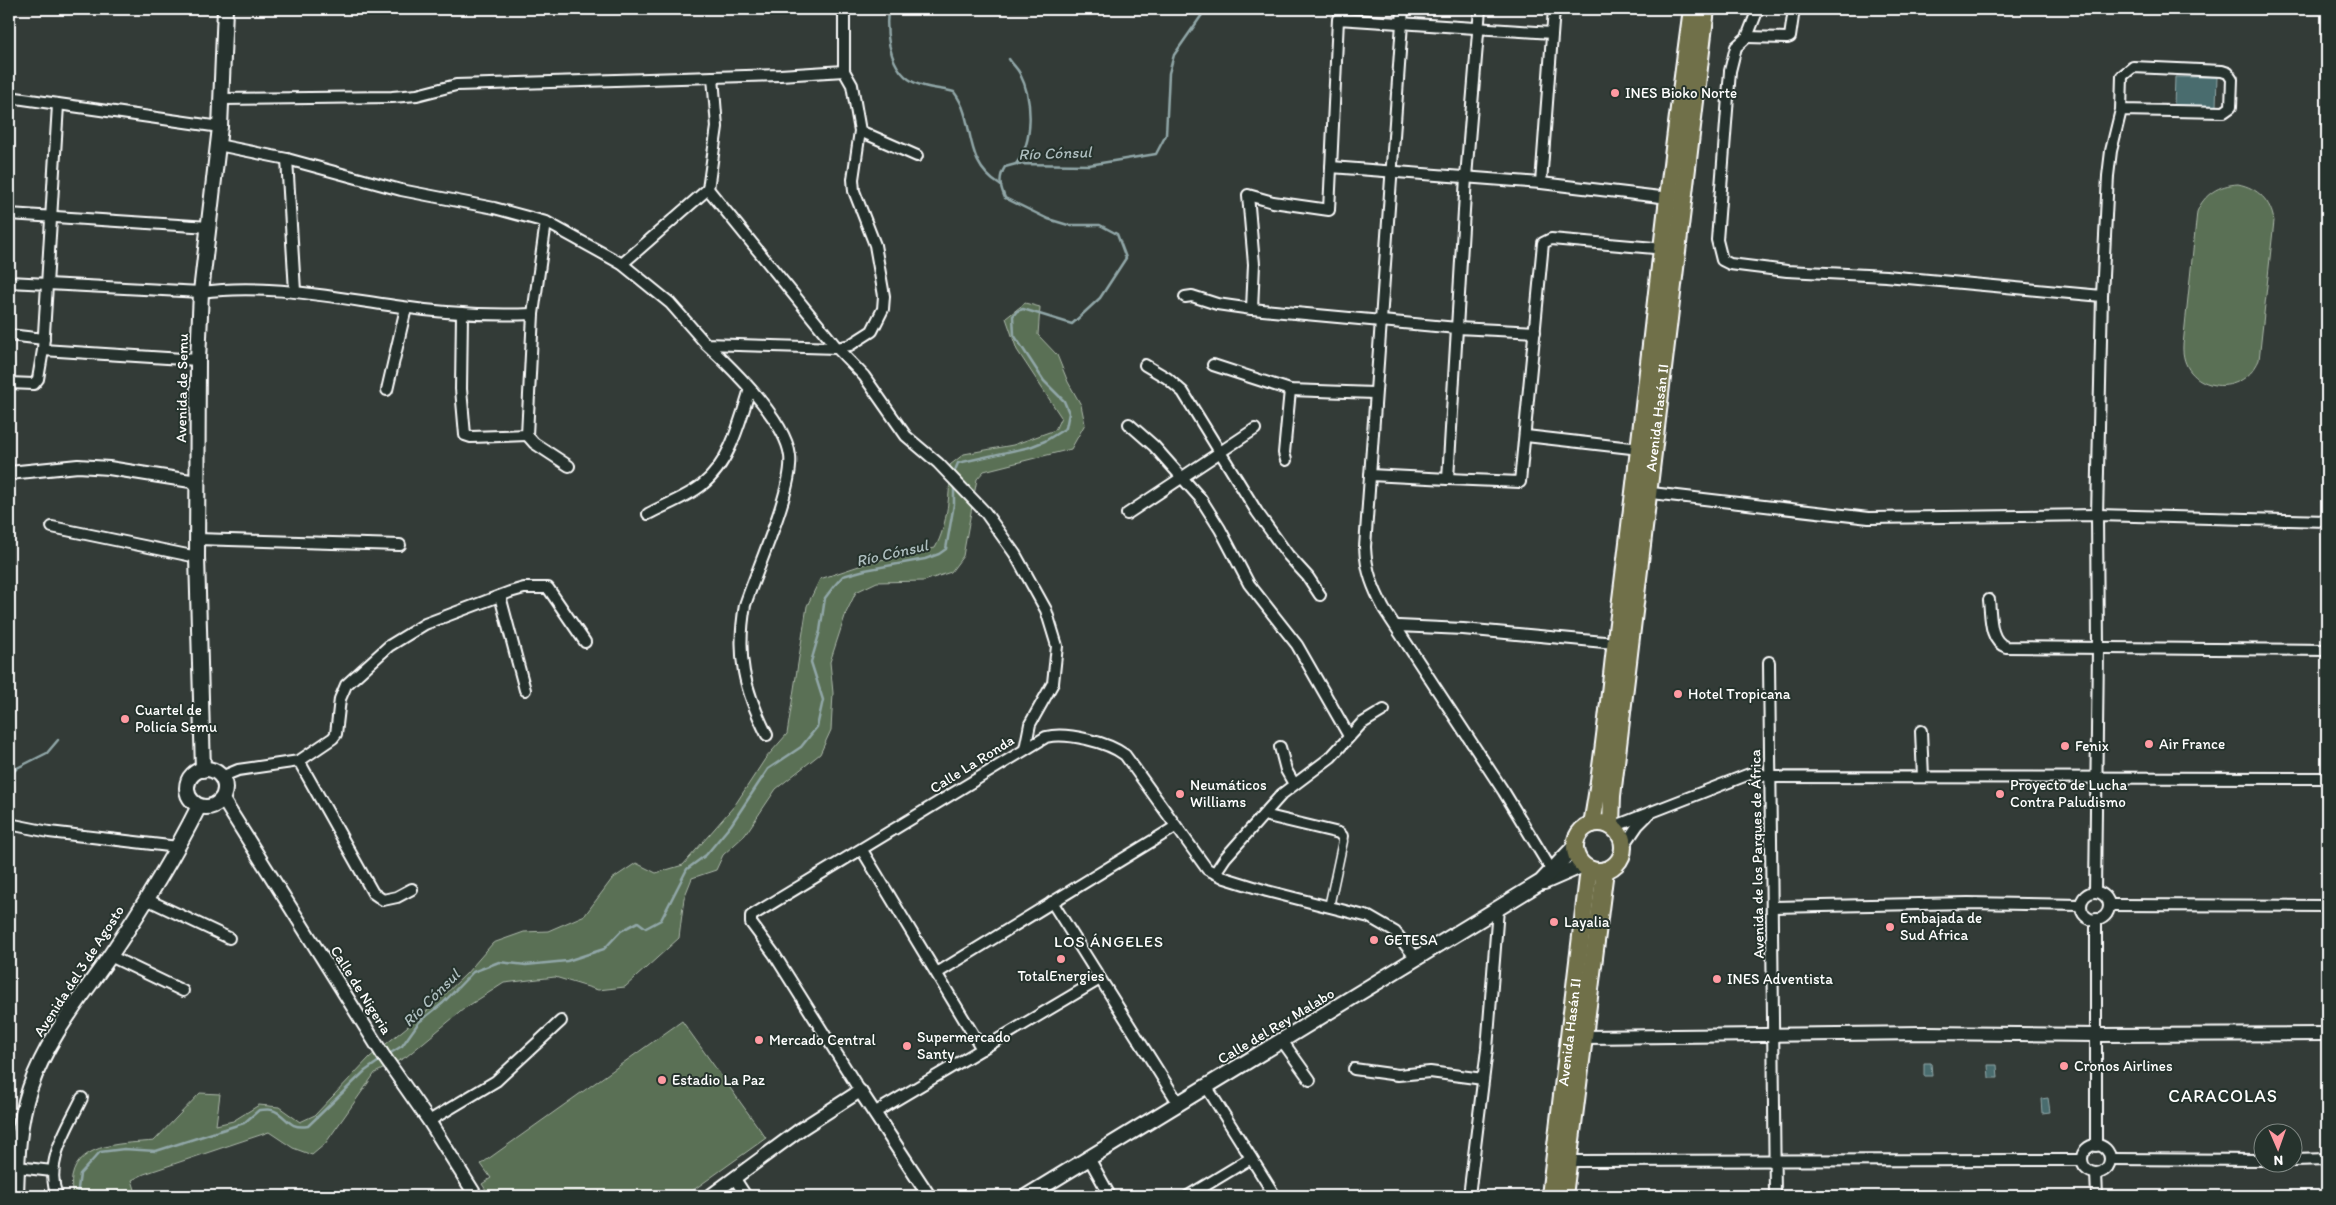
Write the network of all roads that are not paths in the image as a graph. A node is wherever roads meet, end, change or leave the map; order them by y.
1 (225, 9) edge
2 (844, 9) edge
3 (1403, 9) edge
4 (1480, 9) edge
5 (1554, 9) edge
6 (1692, 9) edge
7 (1706, 9) edge
8 (1758, 9) edge
9 (1794, 9) edge
10 (1402, 23) junction
11 (1478, 28) junction
12 (1552, 33) junction
13 (1747, 37) junction
14 (844, 71) junction
15 (713, 77) junction
16 (9, 96) edge
17 (222, 99) junction
18 (58, 104) junction
19 (2121, 110) junction
20 (220, 127) junction
21 (860, 131) junction
22 (218, 144) junction
23 (917, 156) dead end
24 (287, 159) junction
25 (1331, 167) junction
26 (1391, 170) junction
27 (1466, 177) junction
28 (1541, 183) junction
29 (708, 188) junction
30 (1669, 198) junction
31 (9, 214) edge
32 (50, 215) junction
33 (546, 222) junction
34 (209, 227) junction
35 (1669, 250) junction
36 (622, 264) junction
37 (9, 282) edge
38 (46, 284) junction
39 (295, 291) junction
40 (201, 292) junction
41 (2102, 296) junction
42 (1185, 297) dead end
43 (406, 308) junction
44 (1252, 309) junction
45 (462, 313) junction
46 (533, 314) junction
47 (1381, 321) junction
48 (1457, 328) junction
49 (1535, 332) junction
50 (9, 335) edge
51 (44, 339) junction
52 (706, 344) junction
53 (837, 348) junction
54 (43, 350) junction
55 (198, 360) junction
56 (1145, 365) dead end
57 (1213, 365) dead end
58 (9, 383) edge
59 (750, 389) junction
60 (387, 390) dead end
61 (1290, 390) junction
62 (1374, 393) junction
63 (1129, 424) dead end
64 (1255, 429) dead end
65 (526, 435) junction
66 (1526, 436) junction
67 (1640, 449) junction
68 (1220, 452) junction
69 (1286, 460) dead end
70 (569, 466) dead end
71 (9, 473) edge
72 (1370, 475) junction
73 (1182, 477) junction
74 (1448, 479) junction
75 (197, 482) junction
76 (1641, 492) junction
77 (648, 514) dead end
78 (1127, 514) dead end
79 (2097, 514) junction
80 (2327, 521) edge
81 (52, 527) dead end
82 (197, 539) junction
83 (400, 545) dead end
84 (196, 557) junction
85 (1320, 595) dead end
86 (500, 596) junction
87 (1989, 600) dead end
88 (1398, 626) junction
89 (585, 642) dead end
90 (1615, 643) junction
91 (2098, 649) junction
92 (2327, 650) edge
93 (1769, 662) dead end
94 (525, 690) dead end
95 (1384, 710) dead end
96 (1030, 724) junction
97 (1921, 731) dead end
98 (767, 735) dead end
99 (1349, 736) junction
100 (1041, 739) junction
101 (1280, 747) dead end
102 (1025, 749) junction
103 (299, 761) junction
104 (203, 770) junction
105 (221, 777) junction
106 (1772, 777) junction
107 (1923, 777) junction
108 (2096, 777) junction
109 (2327, 778) edge
110 (1294, 784) junction
111 (222, 798) junction
112 (199, 806) junction
113 (1264, 815) junction
114 (1647, 816) junction
115 (9, 824) edge
116 (1592, 824) junction
117 (1176, 827) junction
118 (1612, 827) junction
119 (1342, 836) joint
120 (1575, 846) junction
121 (178, 847) junction
122 (1623, 847) junction
123 (862, 850) junction
124 (1592, 868) junction
125 (1552, 871) junction
126 (1215, 873) junction
127 (1541, 882) junction
128 (412, 889) dead end
129 (2095, 892) junction
130 (146, 899) junction
131 (1052, 902) junction
132 (2082, 905) junction
133 (2109, 905) junction
134 (2327, 906) edge
135 (1329, 907) junction
136 (1773, 907) junction
137 (1498, 909) junction
138 (2096, 919) junction
139 (230, 938) dead end
140 (110, 956) junction
141 (1416, 958) junction
142 (937, 973) junction
143 (1100, 979) junction
144 (183, 991) dead end
145 (561, 1021) dead end
146 (2327, 1034) edge
147 (1774, 1035) junction
148 (2096, 1035) junction
149 (1584, 1037) junction
150 (1283, 1042) junction
151 (982, 1049) junction
152 (1354, 1069) dead end
153 (1483, 1079) junction
154 (1310, 1080) dead end
155 (1206, 1086) junction
156 (860, 1092) junction
157 (82, 1098) dead end
158 (1179, 1104) junction
159 (874, 1113) junction
160 (429, 1121) junction
161 (2096, 1146) junction
162 (1089, 1158) junction
163 (1251, 1158) junction
164 (2110, 1159) junction
165 (2327, 1159) edge
166 (1775, 1160) junction
167 (2082, 1160) junction
168 (2254, 1160) edge
169 (2304, 1160) edge
170 (1568, 1161) junction
171 (17, 1168) junction
172 (52, 1171) junction
173 (2096, 1173) junction
174 (735, 1179) junction
175 (16, 1196) edge
176 (57, 1196) edge
177 (476, 1196) edge
178 (710, 1196) edge
179 (746, 1196) edge
180 (929, 1196) edge
181 (1028, 1196) edge
182 (1110, 1196) edge
183 (1188, 1196) edge
184 (1274, 1196) edge
185 (1469, 1196) edge
186 (1550, 1196) edge
187 (1564, 1196) edge
188 (1775, 1196) edge
189 (2097, 1196) edge

1 - 17 main road, Avenida de Semu
2 - 14 street
3 - 10 street
4 - 11 street
5 - 12 street
6 - 30 main road, Avenida Hasán II
7 - 35 main road, Avenida Hasán II
8 - 13 street
9 - 13 street
10 - 11 street
10 - 25 street
10 - 26 street
11 - 12 street
11 - 27 street
12 - 28 street
13 - 41 street
14 - 15 street
14 - 21 street
15 - 17 street
15 - 29 street
16 - 18 street
17 - 20 main road, Avenida de Semu
18 - 20 street
18 - 32 street
19 - 19 street
19 - 41 street
20 - 22 main road, Avenida de Semu
21 - 23 street
21 - 53 street
22 - 24 street
22 - 34 main road, Avenida de Semu
24 - 33 street
24 - 39 street
25 - 26 street
25 - 44 street
26 - 27 street
26 - 47 street
27 - 28 street
27 - 48 street
28 - 30 street
29 - 36 street
29 - 53 street
30 - 35 main road, Avenida Hasán II
31 - 32 street
32 - 34 street
32 - 38 street
33 - 36 street
33 - 46 street
34 - 40 main road, Avenida de Semu
35 - 49 street
35 - 67 main road, Avenida Hasán II
35 - 76 main road, Avenida Hasán II
36 - 52 street
37 - 38 street
38 - 40 street
38 - 51 street
39 - 40 street
39 - 43 street
40 - 55 main road, Avenida de Semu
41 - 79 street
42 - 44 street
43 - 45 street
43 - 60 street
44 - 47 street
45 - 46 street
45 - 65 street
46 - 65 street
47 - 48 street
47 - 62 street
48 - 49 street
48 - 74 street
49 - 66 street
50 - 51 street
51 - 54 street
52 - 53 street
52 - 59 street
53 - 96 street
54 - 55 street
54 - 58 street
55 - 75 main road, Avenida de Semu
56 - 68 street
57 - 61 street
59 - 77 street
59 - 98 street
61 - 62 street
61 - 69 street
62 - 72 street
63 - 73 street
64 - 68 street
65 - 70 street
66 - 67 street
66 - 74 street
67 - 76 main road, Avenida Hasán II
68 - 73 street
68 - 85 street
71 - 75 street
72 - 74 street
72 - 88 street
73 - 78 street
73 - 99 street
75 - 82 main road, Avenida de Semu
76 - 79 street
76 - 90 main road, Avenida Hasán II
76 - 118 main road, Avenida Hasán II
79 - 80 street
79 - 91 street
81 - 84 street
82 - 83 street
82 - 84 main road, Avenida de Semu
84 - 104 main road, Avenida de Semu
86 - 89 street
86 - 94 street
86 - 103 street
87 - 91 street
88 - 90 street
88 - 125 street
90 - 116 main road, Avenida Hasán II
91 - 92 street
91 - 108 street
93 - 106 street, Avenida de los Parques de África
95 - 99 street
96 - 100 street
96 - 102 street
97 - 107 street
99 - 110 street
100 - 102 street, Calle La Ronda
100 - 117 street, Calle La Ronda
101 - 110 street
102 - 123 street, Calle La Ronda
103 - 105 street
103 - 128 street
104 - 105 main road
104 - 112 main road
105 - 111 main road
106 - 107 street
106 - 114 street
106 - 136 street, Avenida de los Parques de África
107 - 108 street
108 - 109 street
108 - 129 street
110 - 113 street
111 - 112 main road
111 - 160 street, Calle de Nigeria
112 - 121 main road, Avenida del 3 de Agosto
113 - 119 street
113 - 126 street
114 - 118 street
114 - 122 street
115 - 121 street
116 - 118 main road
116 - 120 main road
117 - 126 street, Calle La Ronda
117 - 131 street
118 - 122 main road
119 - 135 street
120 - 124 main road
120 - 125 main road, Calle del Rey Malabo
121 - 130 main road, Avenida del 3 de Agosto
122 - 124 main road
123 - 142 street
123 - 156 street, Calle La Ronda
124 - 127 main road, Calle del Rey Malabo
124 - 149 main road, Avenida Hasán II
124 - 186 main road, Avenida Hasán II
125 - 127 main road, Calle del Rey Malabo
126 - 135 street
127 - 137 main road, Calle del Rey Malabo
129 - 132 street
129 - 133 street
130 - 139 street
130 - 140 main road, Avenida del 3 de Agosto
131 - 142 street
131 - 143 street
132 - 136 street
132 - 138 street
133 - 134 street
133 - 138 street
135 - 141 street
136 - 147 street, Avenida de los Parques de África
137 - 141 main road, Calle del Rey Malabo
137 - 153 street
138 - 148 street
140 - 144 street
140 - 171 main road, Avenida del 3 de Agosto
141 - 150 main road, Calle del Rey Malabo
142 - 151 street
143 - 151 street
143 - 158 street
145 - 160 street
146 - 148 street
147 - 148 street
147 - 149 street
147 - 166 street, Avenida de los Parques de África
148 - 161 street
149 - 170 main road, Avenida Hasán II
150 - 154 street
150 - 155 main road, Calle del Rey Malabo
151 - 159 street
152 - 153 street
153 - 185 street
155 - 158 main road, Calle del Rey Malabo
155 - 163 street
156 - 159 street
156 - 174 street
157 - 172 street
158 - 162 main road, Calle del Rey Malabo
159 - 180 street
160 - 177 street, Calle de Nigeria
161 - 164 street
161 - 167 street
162 - 181 main road, Calle del Rey Malabo
162 - 182 street
163 - 183 street
163 - 184 street
164 - 168 street
164 - 173 street
165 - 169 street
166 - 167 street
166 - 170 street
166 - 188 street, Avenida de los Parques de África
167 - 173 street
170 - 187 main road, Avenida Hasán II
171 - 172 street
171 - 175 main road, Avenida del 3 de Agosto
172 - 176 street
173 - 189 street
174 - 178 street
174 - 179 street

